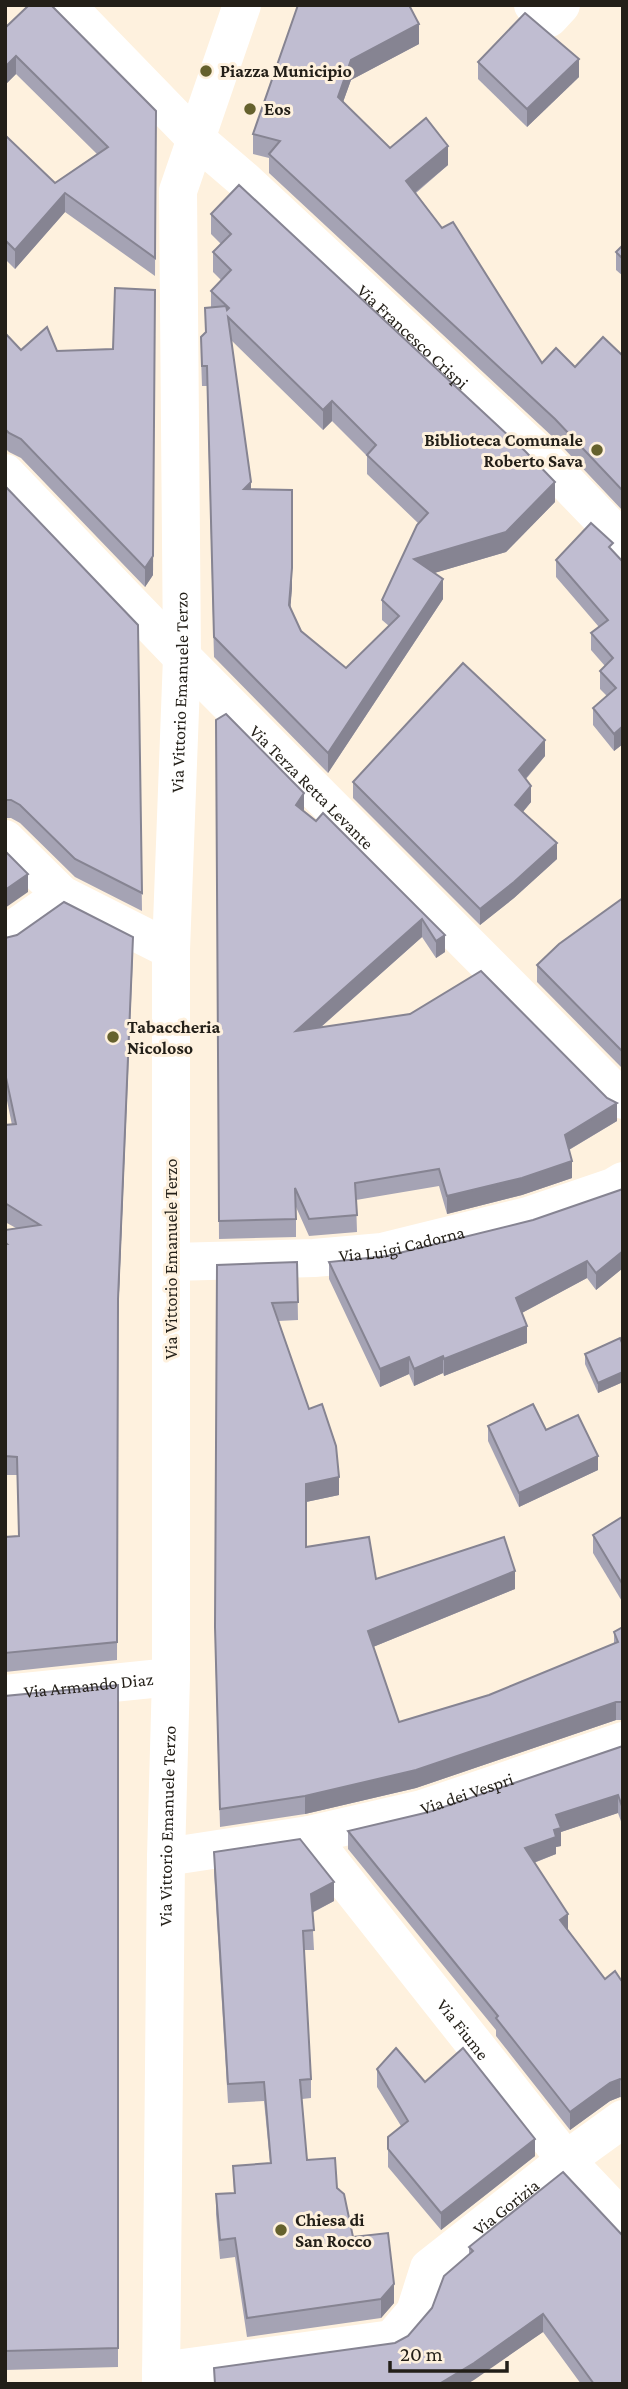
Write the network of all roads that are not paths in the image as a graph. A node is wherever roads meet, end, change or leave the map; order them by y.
1 (66, 5) edge
2 (242, 5) edge
3 (533, 5) edge
4 (561, 5) edge
5 (195, 138) junction
6 (5, 473) edge
7 (623, 541) edge
8 (182, 657) junction
9 (5, 839) edge
10 (62, 895) junction
11 (5, 934) edge
12 (171, 950) junction
13 (623, 1100) edge
14 (623, 1181) edge
15 (172, 1262) junction
16 (171, 1677) junction
17 (5, 1694) edge
18 (623, 1741) edge
19 (309, 1835) junction
20 (166, 1857) junction
21 (623, 2119) edge
22 (566, 2160) junction
23 (623, 2220) edge
24 (161, 2377) edge

1 - 5 street, Via Francesco Crispi
2 - 5 street, Via Vittorio Emanuele Terzo
3 - 4 street
5 - 7 street, Via Francesco Crispi
5 - 8 street, Via Vittorio Emanuele Terzo
6 - 8 street, Via Terza Retta Levante
8 - 12 street, Via Vittorio Emanuele Terzo
8 - 13 street, Via Terza Retta Levante
9 - 10 street
10 - 11 street
10 - 12 street
12 - 15 street, Via Vittorio Emanuele Terzo
14 - 15 street, Via Luigi Cadorna
15 - 16 street, Via Vittorio Emanuele Terzo
16 - 17 street, Via Armando Diaz
16 - 20 street, Via Vittorio Emanuele Terzo
18 - 19 street, Via dei Vespri
19 - 20 street, Via dei Vespri
19 - 22 street, Via Fiume
20 - 24 street, Via Vittorio Emanuele Terzo
21 - 22 street, Via Gorizia
22 - 23 street, Via Fiume
22 - 24 street, Via Gorizia

